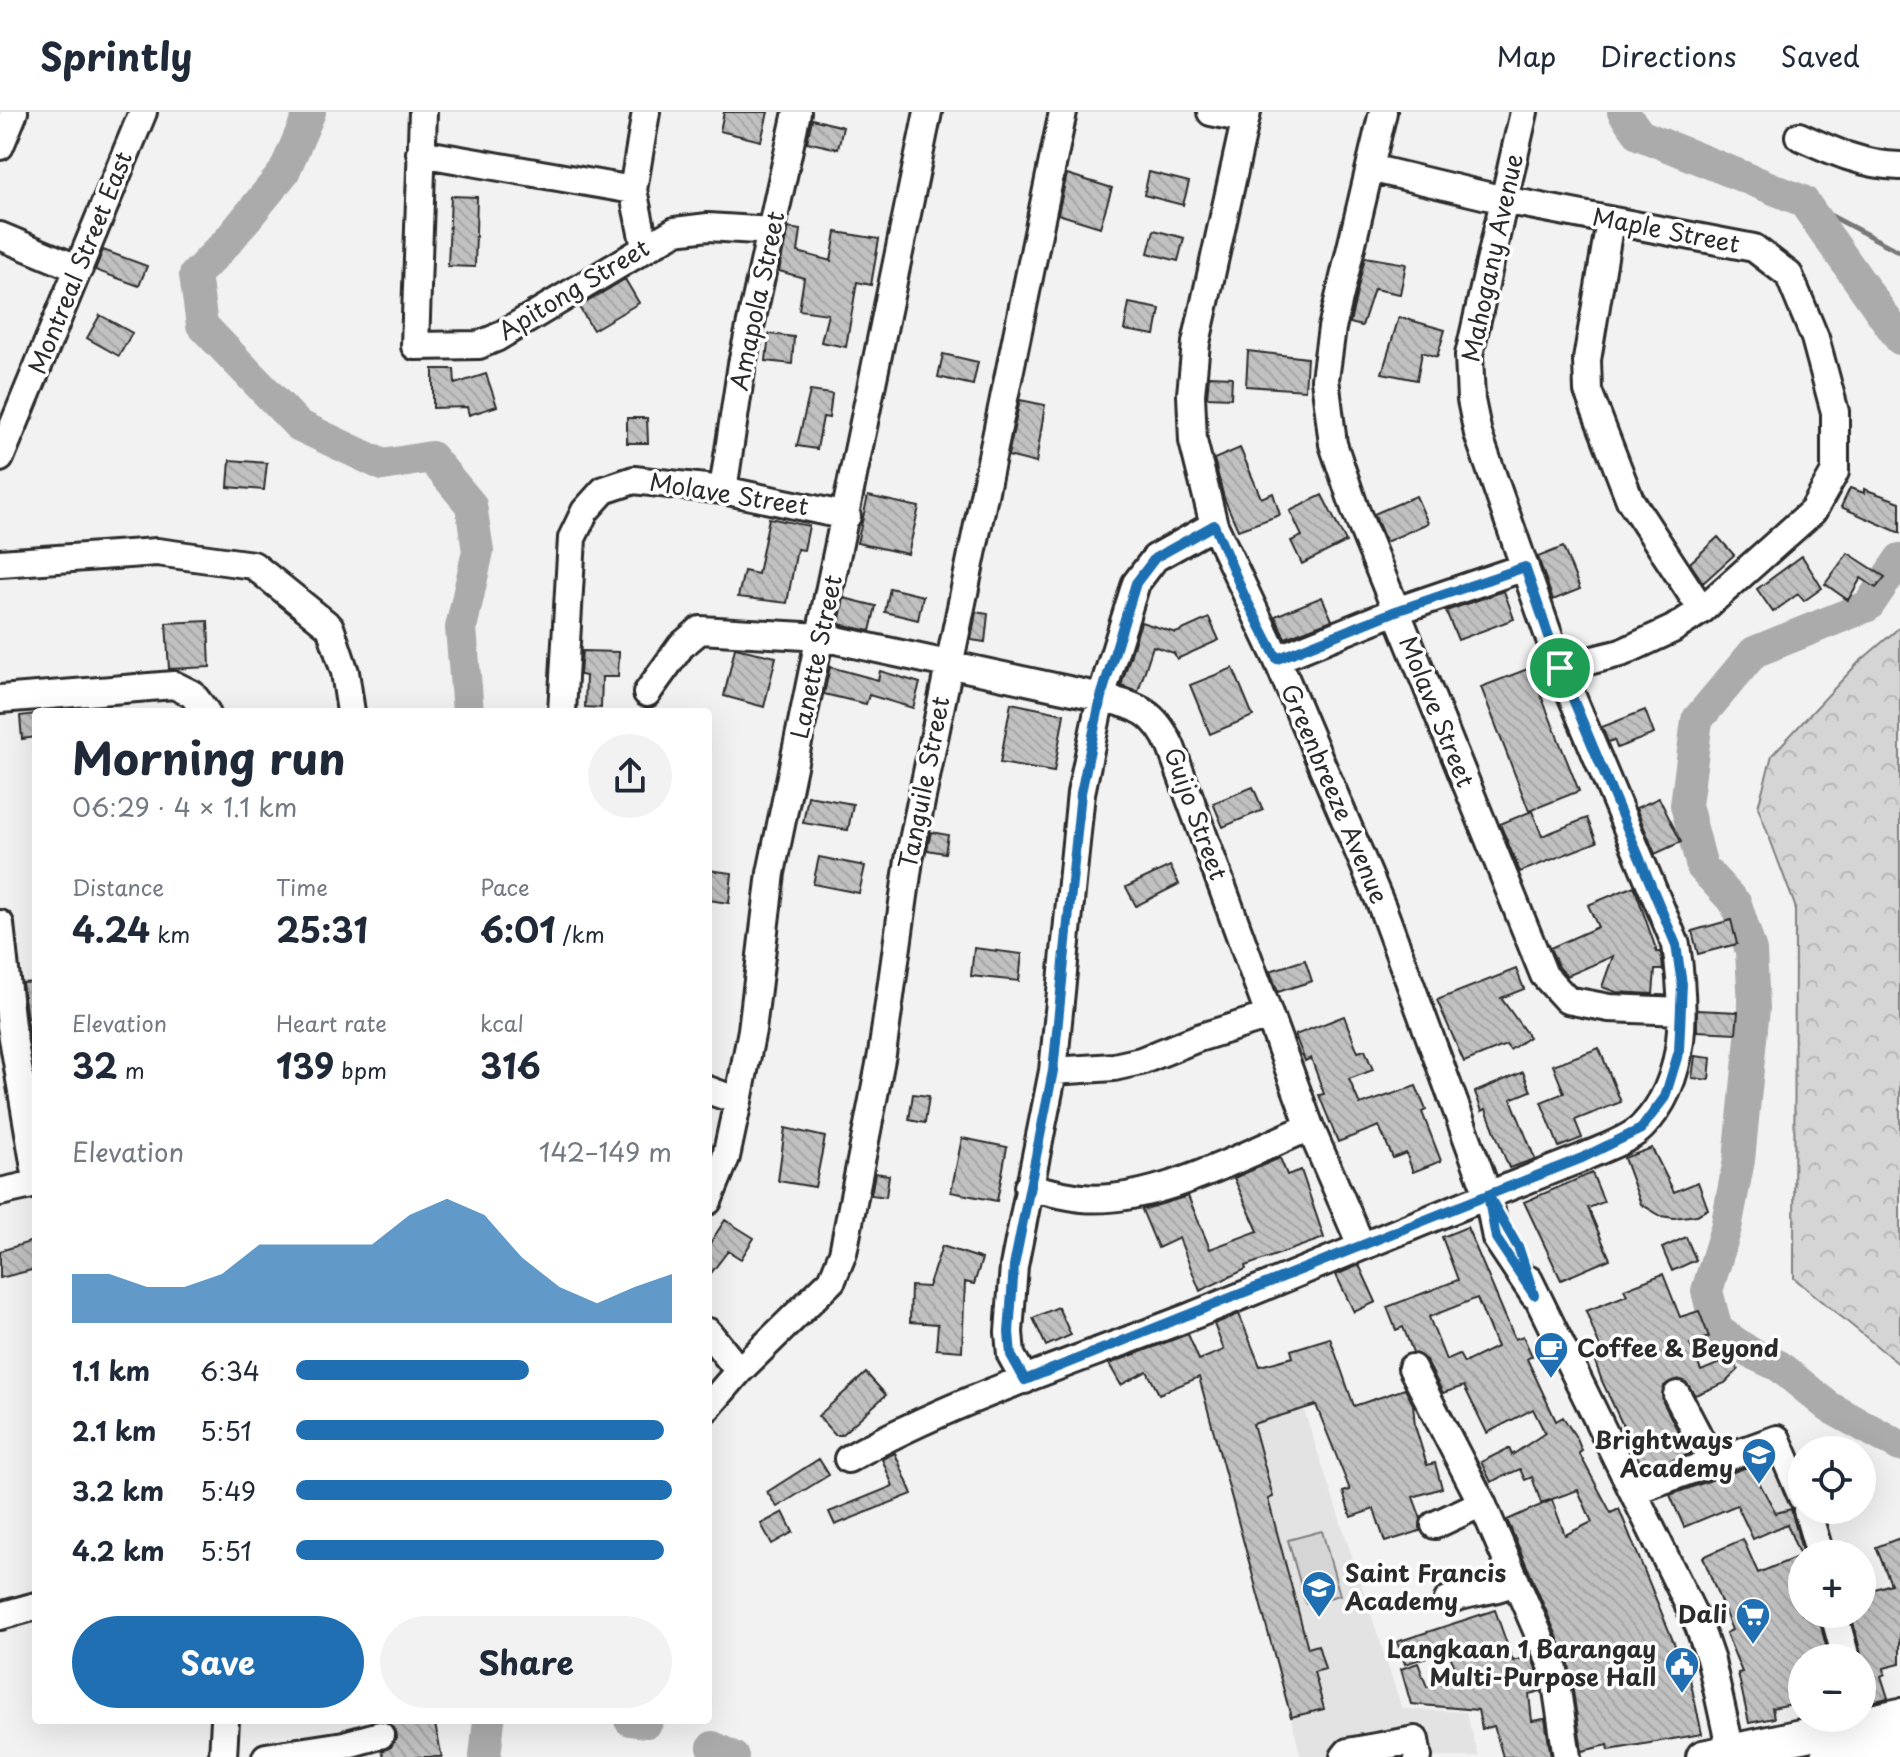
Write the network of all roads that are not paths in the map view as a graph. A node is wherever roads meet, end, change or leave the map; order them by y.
1 (14, 112) edge
2 (143, 112) edge
3 (423, 112) edge
4 (646, 112) edge
5 (797, 112) edge
6 (928, 112) edge
7 (1063, 112) edge
8 (1211, 112) edge
9 (1383, 112) edge
10 (1524, 112) edge
11 (1246, 116) edge
12 (1799, 136) dead end
13 (0, 146) edge
14 (420, 153) junction
15 (1900, 166) edge
16 (1370, 168) junction
17 (633, 190) junction
18 (1504, 200) junction
19 (1610, 221) junction
20 (773, 231) junction
21 (0, 236) edge
22 (645, 247) junction
23 (79, 269) junction
24 (0, 458) edge
25 (723, 490) junction
26 (847, 516) junction
27 (1214, 525) junction
28 (0, 563) edge
29 (1525, 567) junction
30 (1702, 610) junction
31 (1396, 611) junction
32 (822, 637) junction
33 (1277, 659) junction
34 (948, 664) junction
35 (1560, 668) junction
36 (647, 693) dead end
37 (1101, 697) junction
38 (0, 699) edge
39 (101, 701) edge
40 (203, 708) edge
41 (350, 708) edge
42 (562, 708) edge
43 (0, 924) edge
44 (1681, 1011) junction
45 (1269, 1016) junction
46 (1053, 1071) junction
47 (712, 1091) edge
48 (738, 1101) junction
49 (1310, 1127) junction
50 (32, 1150) edge
51 (32, 1185) edge
52 (1028, 1187) junction
53 (712, 1191) edge
54 (0, 1192) edge
55 (1488, 1195) junction
56 (1361, 1245) junction
57 (712, 1337) edge
58 (1412, 1368) dead end
59 (739, 1371) junction
60 (1025, 1380) junction
61 (1677, 1395) dead end
62 (712, 1402) edge
63 (848, 1459) dead end
64 (1711, 1460) junction
65 (1788, 1465) edge
66 (1633, 1491) junction
67 (1482, 1503) junction
68 (1435, 1525) dead end
69 (1516, 1581) junction
70 (1448, 1600) dead end
71 (32, 1607) edge
72 (0, 1616) edge
73 (1900, 1715) edge
74 (1876, 1719) edge
75 (225, 1724) edge
76 (1814, 1732) edge
77 (380, 1735) dead end
78 (1416, 1748) edge
79 (1900, 1748) edge
80 (1717, 1754) edge
81 (223, 1757) edge
82 (266, 1757) edge
83 (1344, 1757) edge
84 (1567, 1757) edge
85 (1827, 1757) edge

1 - 13 street
2 - 23 street, Montreal Street East
3 - 14 street, Apitong Street
4 - 17 street
5 - 20 street, Amapola Street
6 - 26 street, Lanette Street
7 - 34 street, Tanguile Street
8 - 11 street
9 - 16 street, Molave Street
10 - 18 street, Mahogany Avenue
11 - 27 street, Greenbreeze Avenue
12 - 15 street
14 - 17 street
14 - 22 street, Apitong Street
16 - 18 street, Maple Street
16 - 31 street, Molave Street
17 - 22 street
18 - 19 street, Maple Street
18 - 29 street, Mahogany Avenue
19 - 30 street
19 - 30 street, Maple Street
20 - 22 street, Apitong Street
20 - 25 street, Amapola Street
21 - 23 street
23 - 24 street, Montreal Street East
25 - 26 street, Molave Street
25 - 42 street, Molave Street
26 - 32 street, Lanette Street
27 - 33 street, Greenbreeze Avenue
27 - 37 street
28 - 41 street
29 - 31 street
29 - 35 street, Mahogany Avenue
30 - 35 street, Maple Street
31 - 33 street
31 - 44 street, Molave Street
32 - 34 street, Guijo Street
32 - 36 street, Guijo Street
32 - 48 street, Lanette Street
33 - 55 street, Greenbreeze Avenue
34 - 37 street, Guijo Street
34 - 59 street, Tanguile Street
35 - 44 street, Mahogany Avenue
37 - 45 street, Guijo Street
37 - 46 street
38 - 39 street
39 - 40 street
43 - 50 street
44 - 55 street, Mahogany Avenue
45 - 46 street
45 - 49 street, Guijo Street
46 - 52 street
47 - 48 street
48 - 53 street, Lanette Street
49 - 52 street
49 - 56 street, Guijo Street
51 - 54 street
52 - 60 street
55 - 56 street, Mahogany Avenue
55 - 66 street, Greenbreeze Avenue
56 - 60 street, Mahogany Avenue
57 - 59 street
58 - 67 street
59 - 62 street, Tanguile Street
60 - 63 street, Mahogany Avenue
61 - 64 street
64 - 65 street
64 - 66 street
66 - 80 street, Greenbreeze Avenue
67 - 68 street
67 - 69 street
69 - 70 street
69 - 84 street
71 - 72 street
73 - 74 main road
75 - 81 street
76 - 80 main road
77 - 82 street
78 - 83 street
79 - 85 main road

